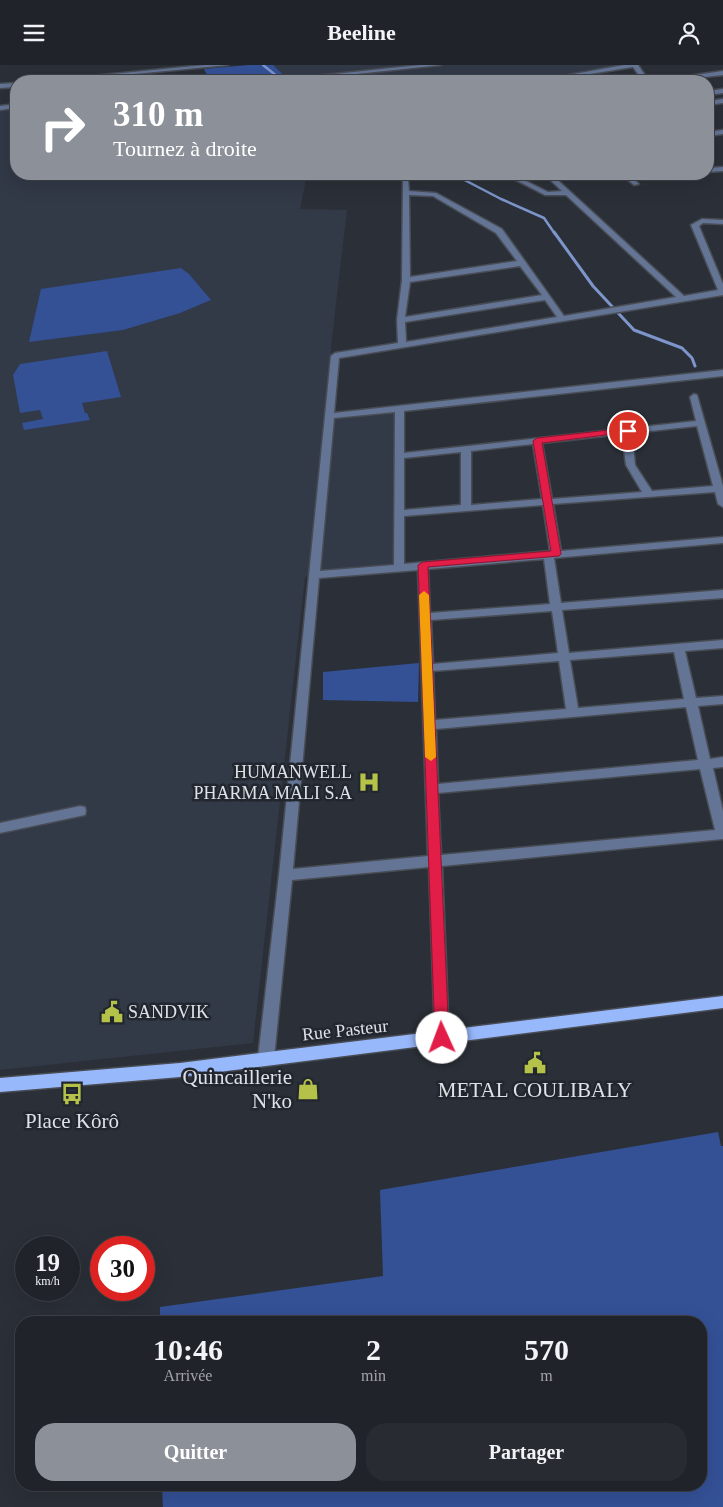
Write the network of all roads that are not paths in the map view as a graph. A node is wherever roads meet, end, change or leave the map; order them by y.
1 (225, 65) edge
2 (438, 65) edge
3 (635, 65) edge
4 (115, 67) dead end
5 (723, 73) edge
6 (714, 74) junction
7 (81, 75) edge
8 (104, 75) edge
9 (332, 75) edge
10 (576, 75) edge
11 (706, 75) edge
12 (723, 80) edge
13 (406, 180) edge
14 (519, 180) edge
15 (553, 180) edge
16 (631, 180) edge
17 (636, 184) dead end
18 (407, 193) junction
19 (567, 193) junction
20 (723, 222) edge
21 (522, 263) junction
22 (406, 280) junction
23 (723, 292) edge
24 (546, 297) junction
25 (682, 299) junction
26 (562, 318) junction
27 (401, 320) junction
28 (402, 345) junction
29 (723, 373) edge
30 (694, 397) dead end
31 (400, 408) junction
32 (330, 416) junction
33 (700, 423) junction
34 (628, 431) junction
35 (537, 441) junction
36 (466, 449) junction
37 (400, 456) junction
38 (718, 489) junction
39 (649, 494) junction
40 (548, 502) junction
41 (723, 504) edge
42 (466, 508) junction
43 (399, 513) junction
44 (723, 540) edge
45 (552, 554) junction
46 (423, 565) junction
47 (399, 567) junction
48 (314, 575) junction
49 (723, 594) edge
50 (557, 606) junction
51 (425, 617) junction
52 (723, 644) edge
53 (678, 647) junction
54 (565, 657) junction
55 (427, 668) junction
56 (723, 699) edge
57 (691, 702) junction
58 (573, 713) junction
59 (429, 725) junction
60 (723, 762) edge
61 (706, 764) junction
62 (432, 789) junction
63 (80, 811) dead end
64 (0, 828) edge
65 (723, 834) edge
66 (435, 861) junction
67 (286, 875) junction
68 (723, 1002) edge
69 (442, 1038) junction
70 (266, 1058) junction
71 (0, 1085) edge

1 - 8 street
2 - 9 street
3 - 10 street
4 - 7 street
5 - 6 street
6 - 11 street
6 - 12 street
13 - 18 street
14 - 19 street
15 - 19 street
16 - 17 street
18 - 21 street
18 - 22 street
19 - 25 street
20 - 23 street
21 - 22 street
21 - 24 street
22 - 27 street
23 - 25 street
24 - 26 street
24 - 27 street
25 - 26 street
26 - 28 street
27 - 28 street
28 - 32 street
29 - 31 street
30 - 33 street
31 - 32 street
31 - 37 street
32 - 48 street
33 - 34 street
33 - 38 street
34 - 35 street
34 - 39 street
35 - 36 street
35 - 40 street
36 - 37 street
36 - 42 street
37 - 43 street
38 - 39 street
38 - 41 street
39 - 40 street
40 - 42 street
40 - 45 street
42 - 43 street
43 - 47 street
44 - 45 street
45 - 46 street
45 - 50 street
46 - 47 street
46 - 51 street
47 - 48 street
48 - 67 street
49 - 50 street
50 - 51 street
50 - 54 street
51 - 55 street
52 - 53 street
53 - 54 street
53 - 57 street
54 - 55 street
54 - 58 street
55 - 59 street
56 - 57 street
57 - 58 street
57 - 61 street
58 - 59 street
59 - 62 street
60 - 61 street
61 - 62 street
61 - 65 street
62 - 66 street
63 - 64 street
65 - 66 street
66 - 67 street
66 - 69 street
67 - 70 street
68 - 69 main road, Rue Pasteur
69 - 70 main road, Rue Pasteur
70 - 71 main road, Rue Pasteur

